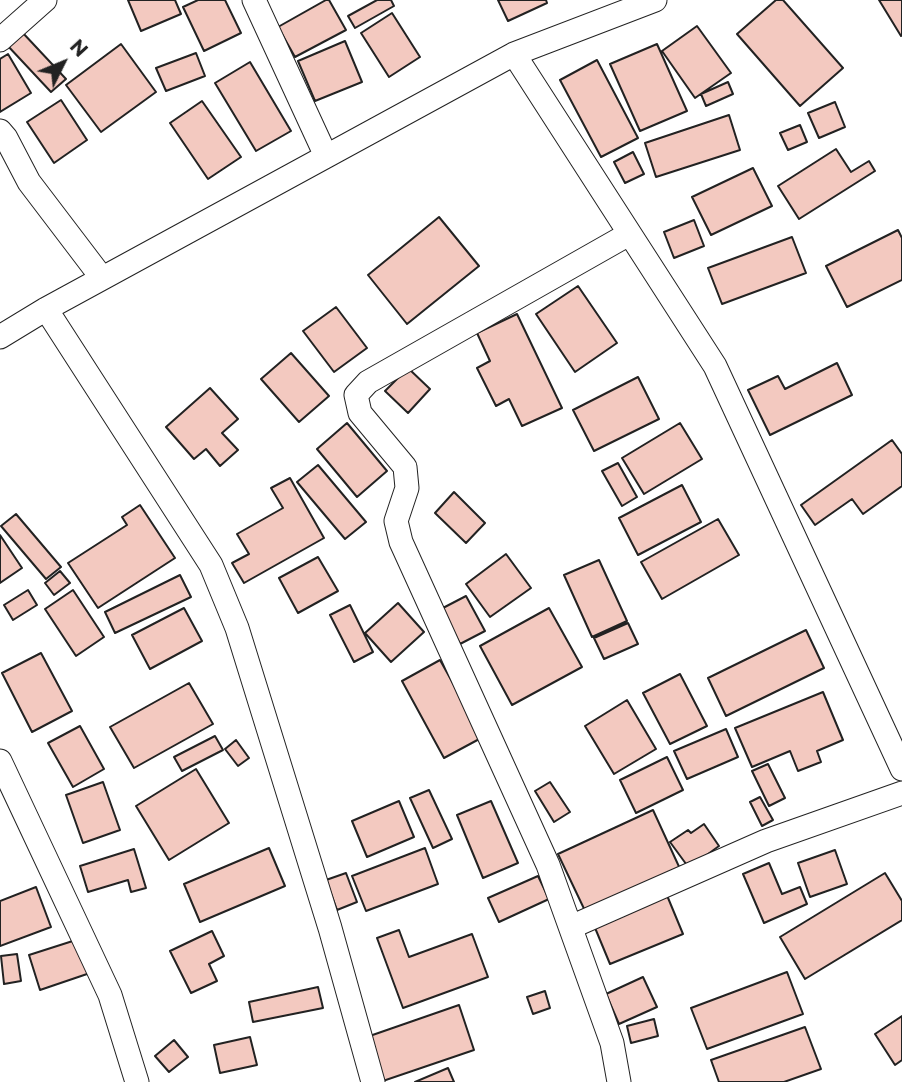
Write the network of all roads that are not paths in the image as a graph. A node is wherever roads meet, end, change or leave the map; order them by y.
1 (45, 0) edge
2 (254, 0) edge
3 (655, 0) edge
4 (0, 40) edge
5 (514, 54) junction
6 (0, 131) edge
7 (326, 156) junction
8 (629, 234) junction
9 (102, 278) junction
10 (46, 309) junction
11 (0, 337) edge
12 (0, 761) edge
13 (902, 769) edge
14 (902, 793) edge
15 (571, 927) junction
16 (137, 1082) edge
17 (373, 1082) edge
18 (620, 1082) edge

1 - 4 street
2 - 7 street
3 - 5 street
5 - 7 street
5 - 8 street
6 - 9 street
7 - 9 street
8 - 13 street
8 - 15 street
9 - 10 street
10 - 11 street
10 - 17 street
12 - 16 street
14 - 15 street
15 - 18 street

